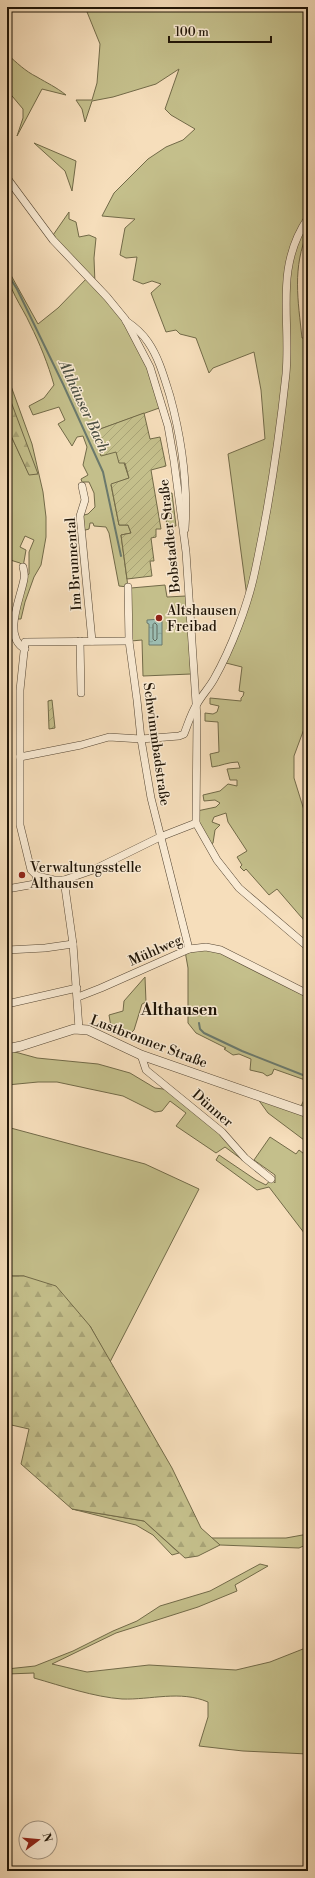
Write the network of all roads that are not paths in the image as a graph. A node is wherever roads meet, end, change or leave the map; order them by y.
1 (7, 178) edge
2 (308, 218) edge
3 (125, 319) junction
4 (82, 486) dead end
5 (184, 543) junction
6 (24, 567) dead end
7 (128, 587) dead end
8 (80, 641) junction
9 (92, 641) junction
10 (129, 641) junction
11 (25, 645) junction
12 (81, 694) dead end
13 (196, 705) junction
14 (140, 739) junction
15 (20, 757) junction
16 (196, 823) junction
17 (160, 837) junction
18 (38, 876) junction
19 (64, 880) junction
20 (7, 889) edge
21 (73, 944) junction
22 (308, 947) edge
23 (189, 949) junction
24 (7, 950) edge
25 (77, 988) junction
26 (308, 994) edge
27 (78, 997) junction
28 (7, 1004) edge
29 (79, 1029) junction
30 (7, 1048) edge
31 (141, 1055) junction
32 (308, 1113) edge
33 (271, 1179) dead end

1 - 3 street, Bobstadter Straße
2 - 13 street
3 - 5 street, Bobstadter Straße
3 - 5 street
4 - 9 street, Im Brunnental
5 - 13 street, Bobstadter Straße
6 - 11 street
7 - 10 street, Schwimmbadstraße
8 - 9 street
8 - 11 street
8 - 12 street
9 - 10 street
10 - 14 street, Schwimmbadstraße
11 - 15 street
13 - 14 street
13 - 16 street, Bobstadter Straße
14 - 15 street
14 - 17 street, Schwimmbadstraße
15 - 18 street
16 - 17 street
16 - 22 street, Bobstadter Straße
17 - 19 street
17 - 23 street, Schwimmbadstraße
18 - 19 street
18 - 20 street
19 - 21 street
21 - 24 street
21 - 25 street
23 - 26 street, Mühlweg
23 - 27 street, Mühlweg
25 - 27 street
25 - 28 street
27 - 29 street
29 - 30 street, Lustbronner Straße
29 - 31 street, Lustbronner Straße
31 - 32 street, Lustbronner Straße
31 - 33 street, Dünner

